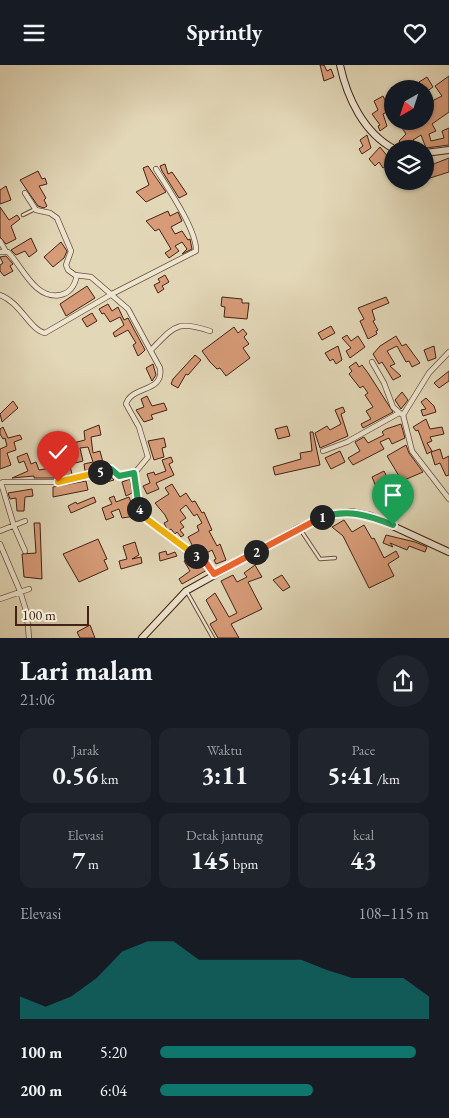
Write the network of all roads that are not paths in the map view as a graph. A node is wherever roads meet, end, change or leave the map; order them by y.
1 (340, 65) edge
2 (384, 142) edge
3 (449, 150) edge
4 (434, 152) edge
5 (156, 169) dead end
6 (25, 193) dead end
7 (35, 209) junction
8 (23, 215) dead end
9 (0, 241) edge
10 (3, 251) edge
11 (78, 275) junction
12 (112, 294) junction
13 (0, 295) edge
14 (210, 331) dead end
15 (150, 350) junction
16 (449, 352) edge
17 (372, 362) dead end
18 (401, 414) junction
19 (323, 451) dead end
20 (134, 473) junction
21 (2, 482) edge
22 (449, 499) edge
23 (25, 521) dead end
24 (14, 526) junction
25 (299, 528) junction
26 (0, 531) edge
27 (0, 544) edge
28 (25, 551) dead end
29 (449, 552) edge
30 (335, 558) dead end
31 (214, 574) junction
32 (29, 589) dead end
33 (20, 591) junction
34 (186, 591) junction
35 (0, 599) edge
36 (29, 638) edge
37 (142, 638) edge
38 (214, 638) edge

1 - 2 street
3 - 4 street
5 - 12 street
6 - 7 street
7 - 8 lane
7 - 11 street
9 - 10 street
10 - 11 street
11 - 12 street
12 - 13 street
12 - 15 street
14 - 15 street
15 - 20 street
16 - 18 street
17 - 18 street
18 - 19 street
18 - 22 street
20 - 21 street
20 - 31 street
21 - 24 street
23 - 24 street
24 - 26 street
24 - 28 street
25 - 29 street
25 - 30 lane
25 - 31 street
27 - 33 street
31 - 34 street
32 - 33 street
33 - 35 street
33 - 36 street
34 - 37 street
34 - 38 lane

